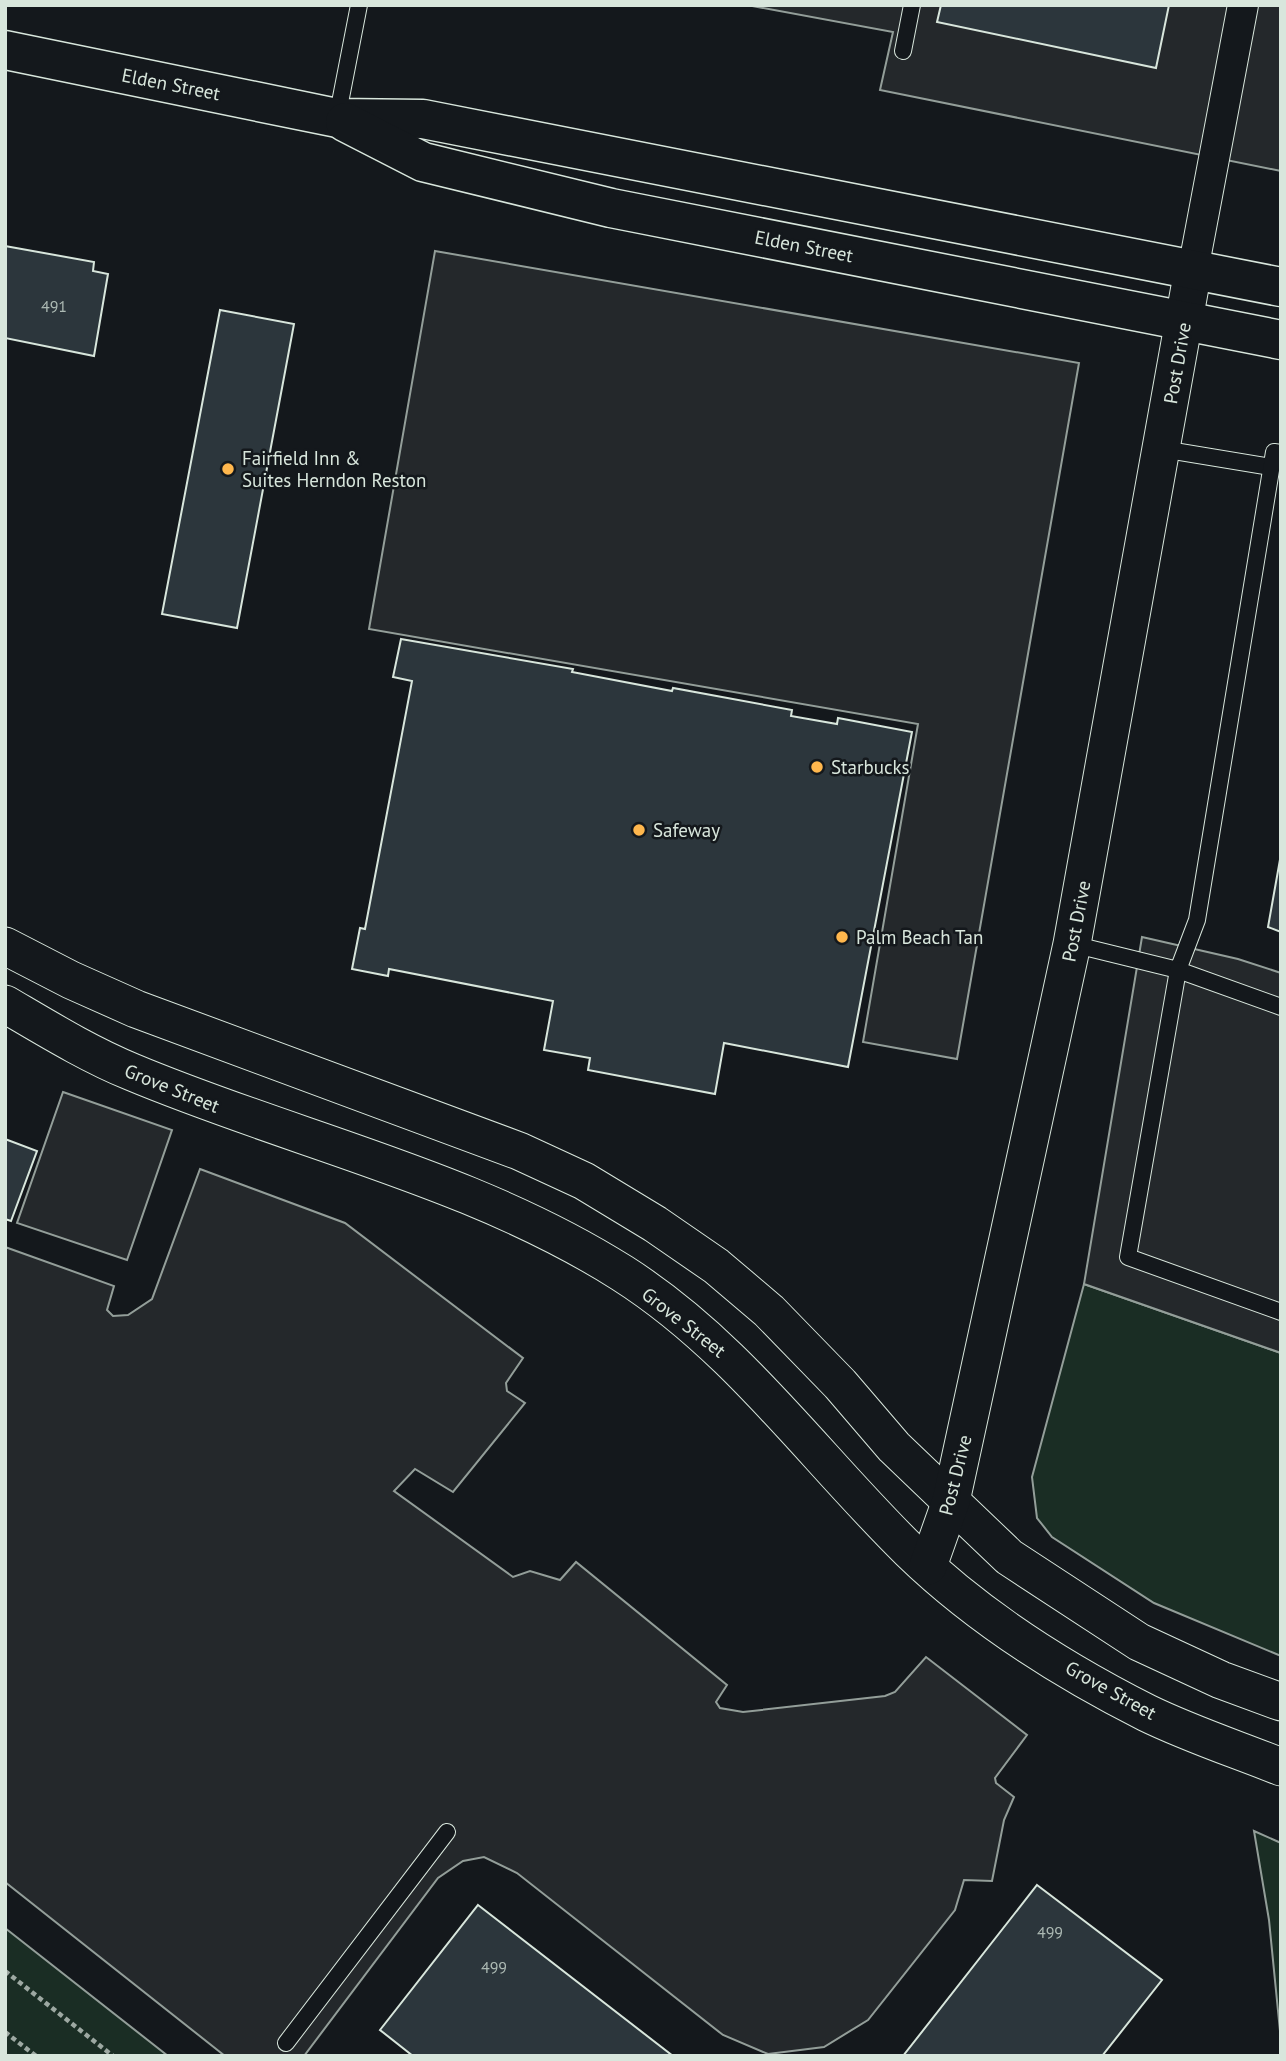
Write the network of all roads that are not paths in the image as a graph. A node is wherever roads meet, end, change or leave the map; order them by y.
1 (359, 5) edge
2 (912, 5) edge
3 (1242, 5) edge
4 (5, 50) edge
5 (903, 51) dead end
6 (337, 118) junction
7 (1193, 270) junction
8 (1281, 287) edge
9 (1184, 322) junction
10 (1281, 340) edge
11 (1162, 449) junction
12 (1281, 453) edge
13 (1271, 467) junction
14 (1072, 944) junction
15 (5, 946) edge
16 (1178, 970) junction
17 (5, 1004) edge
18 (1281, 1007) edge
19 (1281, 1312) edge
20 (951, 1501) junction
21 (928, 1566) junction
22 (1281, 1702) edge
23 (1281, 1767) edge
24 (447, 1832) dead end
25 (286, 2043) dead end

1 - 6 lane
2 - 5 lane
3 - 7 street
4 - 6 main road, Elden Street
6 - 7 main road, Elden Street
6 - 9 main road, Elden Street
7 - 8 main road, Elden Street
7 - 9 street, Post Drive
9 - 10 main road, Elden Street
9 - 11 street, Post Drive
11 - 13 lane
11 - 14 street, Post Drive
12 - 13 lane
13 - 16 lane
14 - 16 lane
14 - 20 street, Post Drive
15 - 20 street
16 - 18 lane
16 - 19 lane
17 - 21 street, Grove Street
20 - 21 street, Post Drive
20 - 22 street
21 - 23 street, Grove Street
24 - 25 lane

